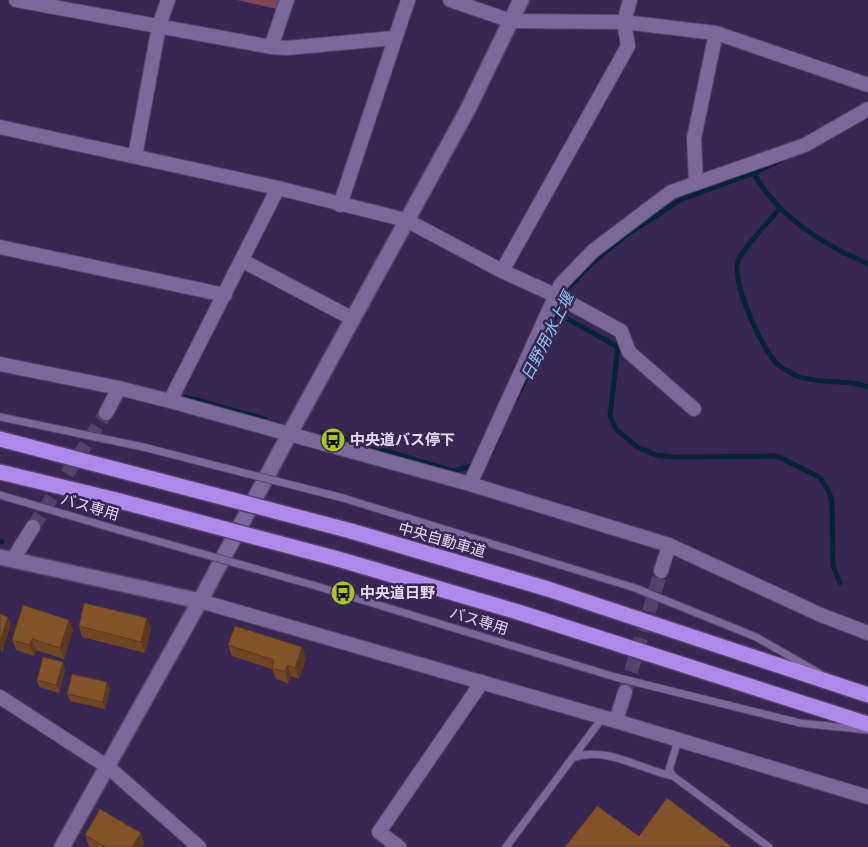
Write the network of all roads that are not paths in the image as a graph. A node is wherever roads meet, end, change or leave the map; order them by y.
1 (16, 0) edge
2 (168, 0) edge
3 (286, 0) edge
4 (408, 0) edge
5 (450, 0) edge
6 (521, 0) edge
7 (630, 0) edge
8 (511, 20) junction
9 (624, 22) junction
10 (159, 26) junction
11 (716, 33) junction
12 (394, 38) junction
13 (271, 47) junction
14 (868, 85) edge
15 (868, 109) edge
16 (0, 127) edge
17 (135, 156) junction
18 (696, 183) junction
19 (278, 188) junction
20 (340, 205) junction
21 (406, 220) junction
22 (0, 247) edge
23 (243, 261) junction
24 (502, 271) junction
25 (225, 295) junction
26 (561, 298) junction
27 (353, 319) junction
28 (0, 364) edge
29 (119, 388) junction
30 (170, 401) junction
31 (694, 409) dead end
32 (106, 413) tunnel mouth
33 (0, 417) edge
34 (290, 433) junction
35 (0, 439) edge
36 (0, 472) edge
37 (470, 484) junction
38 (0, 494) edge
39 (33, 527) tunnel mouth
40 (669, 545) junction
41 (6, 558) edge
42 (661, 572) tunnel mouth
43 (200, 601) junction
44 (868, 633) edge
45 (482, 682) junction
46 (845, 687) junction
47 (625, 692) tunnel mouth
48 (868, 695) edge
49 (0, 697) edge
50 (610, 719) junction
51 (868, 724) edge
52 (868, 730) edge
53 (678, 740) junction
54 (575, 757) junction
55 (108, 767) junction
56 (672, 776) junction
57 (868, 797) edge
58 (62, 847) edge
59 (199, 847) edge
60 (399, 847) edge
61 (506, 847) edge
62 (769, 847) edge

1 - 10 street
2 - 10 street
3 - 13 street
4 - 12 street
5 - 8 street
6 - 8 street
7 - 9 street
8 - 9 street
8 - 21 street
9 - 11 street
9 - 24 street
10 - 13 street
10 - 17 street
11 - 14 street
11 - 18 street
12 - 13 street
12 - 20 street
15 - 18 street
16 - 17 street
17 - 19 street
18 - 26 street
19 - 20 street
19 - 23 street
20 - 21 street
21 - 24 street
21 - 27 street
22 - 25 street
23 - 25 street
23 - 27 street
24 - 26 street
25 - 30 street
26 - 31 street
26 - 37 street
27 - 34 street
28 - 29 street
29 - 30 street
29 - 32 street
30 - 34 street
33 - 46 lane, bridge
34 - 37 street
34 - 43 street
35 - 46 highway, 中央自動車道, bridge
36 - 51 highway, bridge
37 - 40 street
38 - 52 lane, バス専用, bridge
39 - 41 street
40 - 42 street
40 - 44 street
41 - 43 street
43 - 45 street
43 - 55 street
45 - 50 street
45 - 60 street
46 - 48 highway, 中央自動車道
47 - 50 street
49 - 55 street
50 - 53 street
50 - 54 lane
53 - 56 lane
53 - 57 street
54 - 56 lane
54 - 61 lane
55 - 58 street
55 - 59 street
56 - 62 lane

